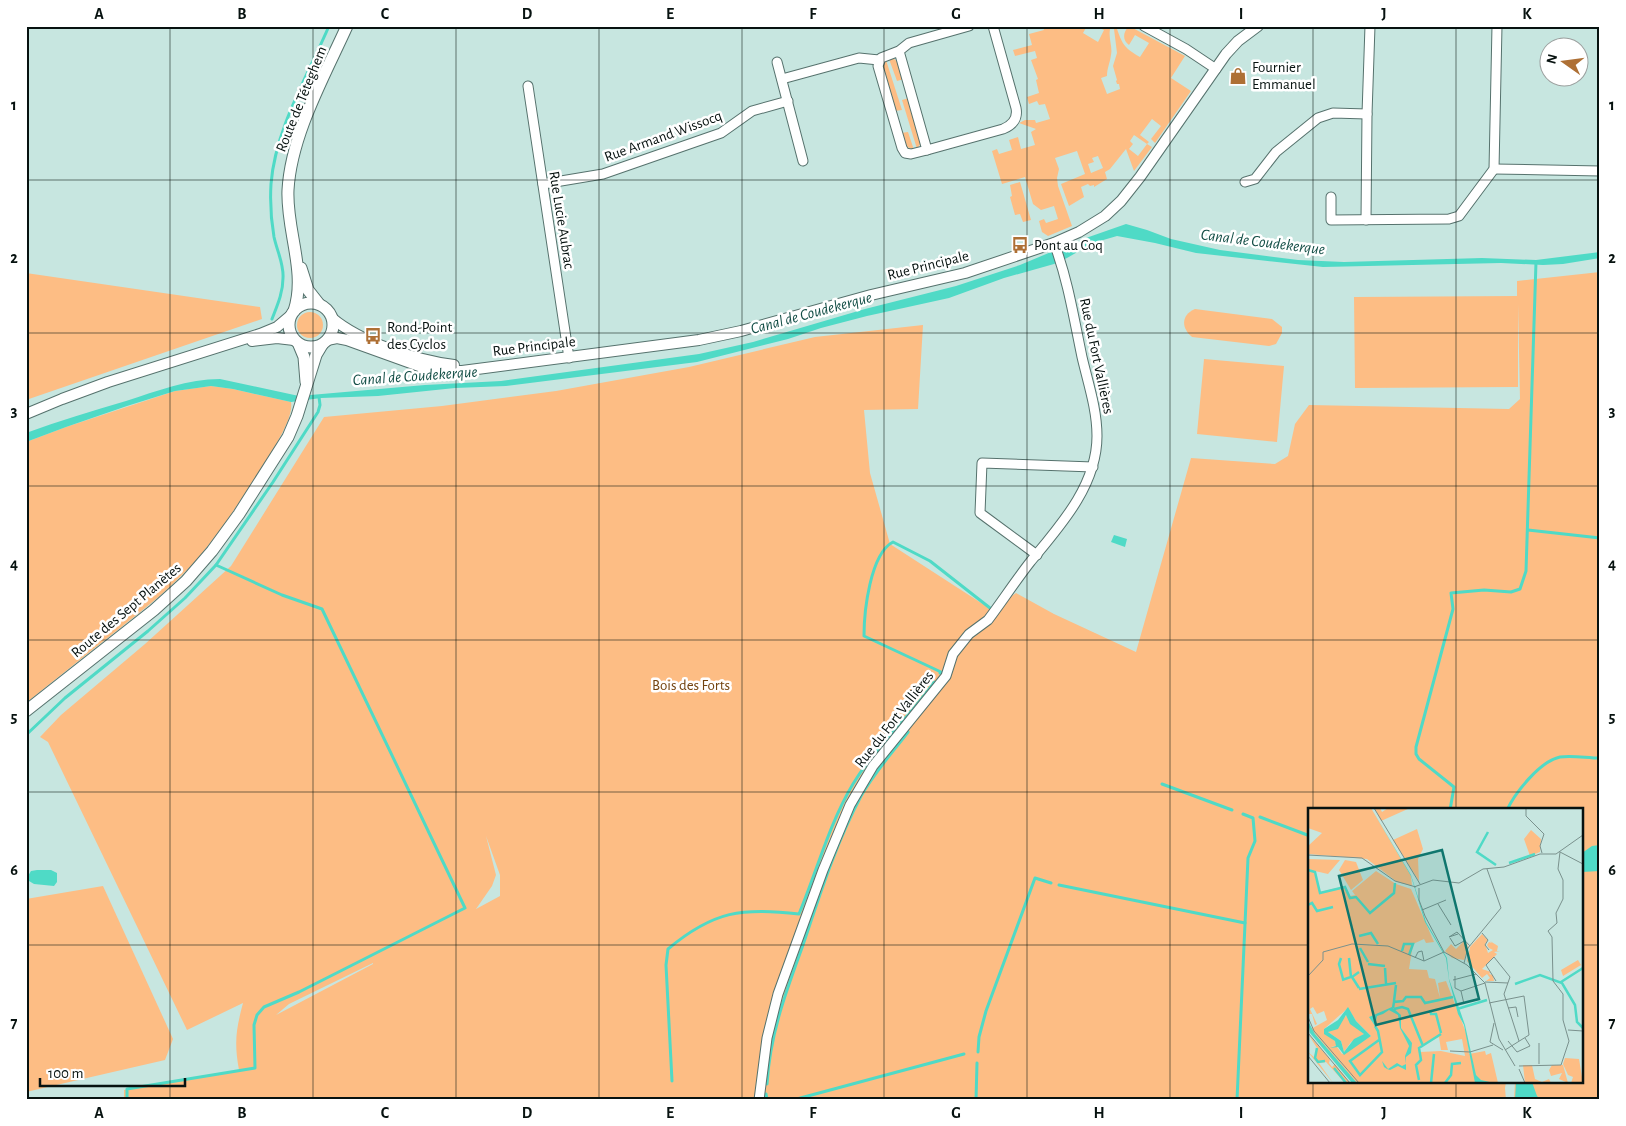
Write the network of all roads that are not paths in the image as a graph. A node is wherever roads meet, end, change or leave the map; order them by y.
1 (347, 26) edge
2 (969, 26) edge
3 (992, 26) edge
4 (1144, 26) edge
5 (1258, 26) edge
6 (1370, 26) edge
7 (1497, 26) edge
8 (900, 51) junction
9 (879, 60) junction
10 (777, 62) dead end
11 (1216, 69) junction
12 (782, 79) junction
13 (528, 86) dead end
14 (788, 101) junction
15 (1367, 114) junction
16 (927, 150) junction
17 (803, 161) dead end
18 (1494, 169) junction
19 (1600, 171) edge
20 (1246, 182) dead end
21 (543, 184) junction
22 (1331, 196) dead end
23 (1366, 220) junction
24 (293, 244) junction
25 (1055, 245) junction
26 (319, 304) junction
27 (292, 314) junction
28 (332, 318) junction
29 (297, 342) junction
30 (325, 342) junction
31 (229, 345) junction
32 (569, 358) junction
33 (480, 368) junction
34 (305, 390) junction
35 (26, 414) edge
36 (1093, 467) junction
37 (1037, 555) junction
38 (26, 710) edge
39 (758, 1100) edge

1 - 24 main road, Route de Téteghem
2 - 8 street
3 - 16 street
4 - 11 street
5 - 11 street, Rue Principale
6 - 15 street
7 - 18 street
8 - 9 street
8 - 16 street
9 - 12 street
9 - 16 street
10 - 12 street
11 - 25 street, Rue Principale
12 - 14 street
13 - 21 street, Rue Lucie Aubrac
14 - 17 street
14 - 21 street, Rue Armand Wissocq
15 - 20 street
15 - 23 street
18 - 19 street
18 - 23 street
21 - 32 street, Rue Lucie Aubrac
22 - 23 street
24 - 26 main road, Route de Téteghem
24 - 27 main road, Route de Téteghem
25 - 32 street, Rue Principale
25 - 36 street, Rue du Fort Vallières
26 - 27 main road
26 - 28 main road
27 - 29 main road
27 - 31 street
28 - 30 main road
28 - 33 street, Rue Principale
29 - 30 main road
29 - 31 street
29 - 34 main road, Route des Sept Planètes
30 - 33 street, Rue Principale
30 - 34 main road, Route des Sept Planètes
31 - 35 street
32 - 33 street, Rue Principale
34 - 38 main road, Route des Sept Planètes
36 - 37 street, Rue du Fort Vallières
36 - 37 street
37 - 39 street, Rue du Fort Vallières

